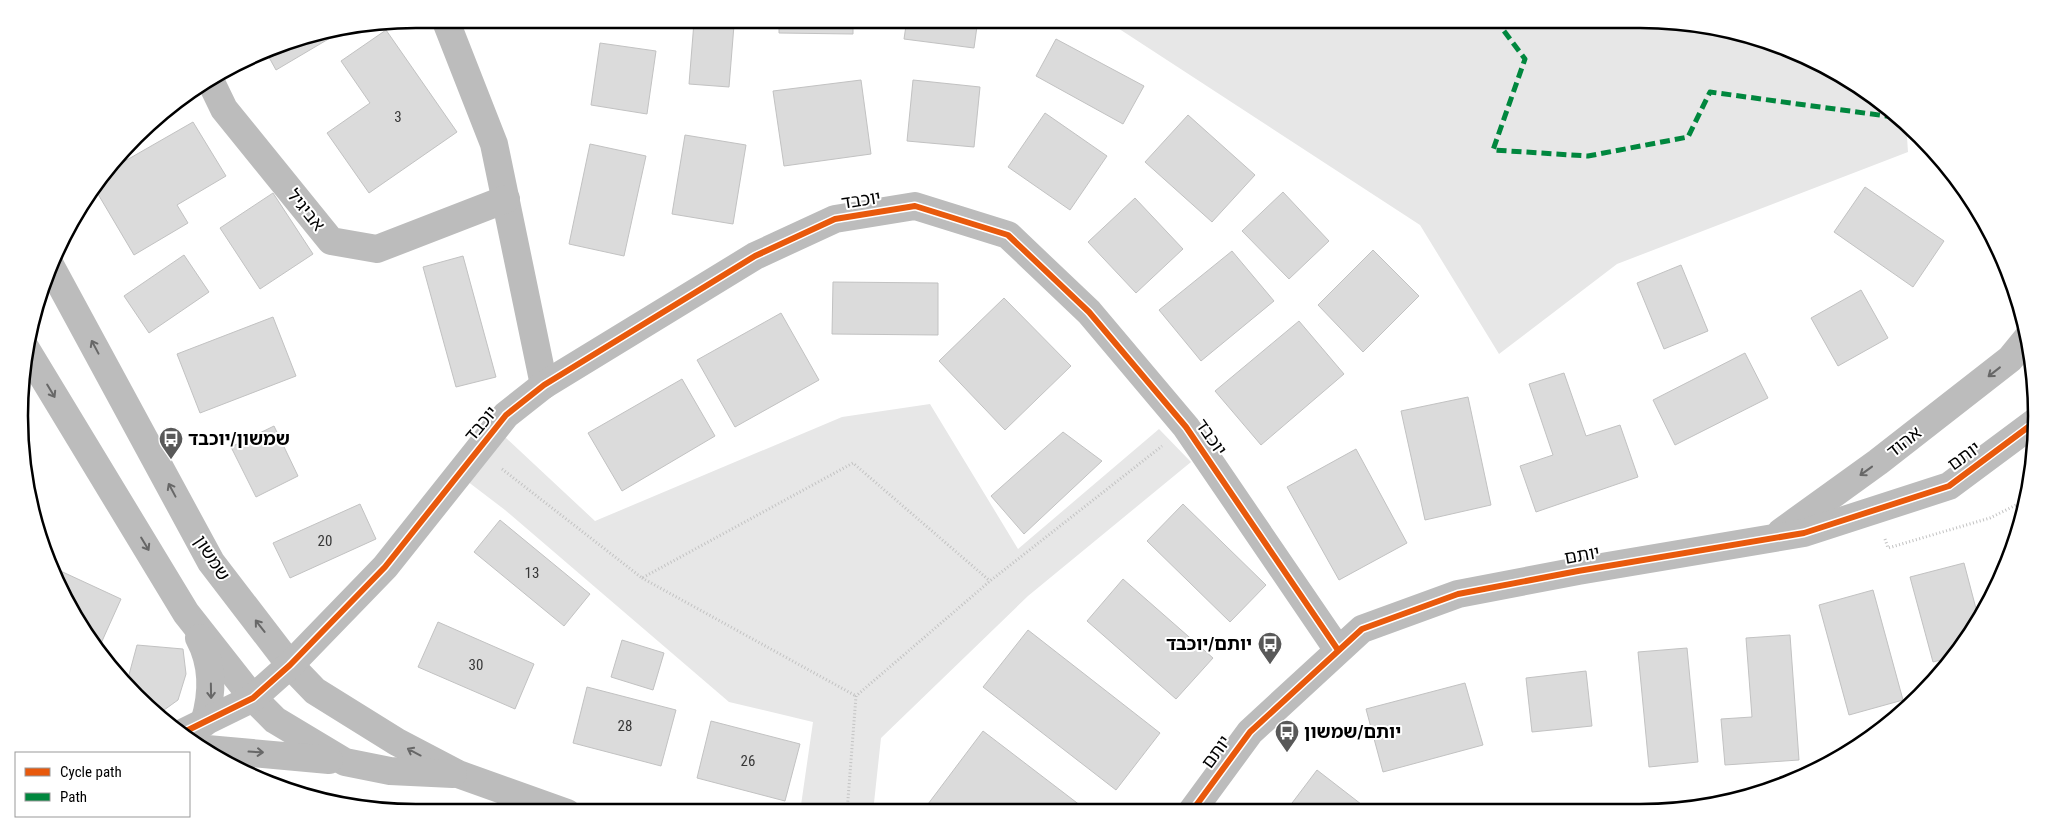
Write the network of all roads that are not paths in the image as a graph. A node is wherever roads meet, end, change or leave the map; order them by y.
1 (449, 28) edge
2 (213, 86) edge
3 (506, 199) junction
4 (55, 273) edge
5 (2022, 345) edge
6 (32, 359) edge
7 (544, 385) junction
8 (2028, 427) edge
9 (1772, 538) junction
10 (186, 612) junction
11 (1338, 650) junction
12 (290, 665) junction
13 (253, 698) junction
14 (197, 735) edge
15 (345, 762) junction
16 (458, 774) junction
17 (542, 804) edge
18 (1197, 804) edge

1 - 3 street
2 - 3 street, אביגיל
3 - 7 street
12 -> 4 street, שמשון
5 -> 9 street, אהוד
6 -> 10 street, שמשון
7 - 11 street, יוכבד
7 - 12 street, יוכבד
8 - 9 street, יותם
9 - 11 street, יותם
10 - 13 street, שמשון
10 -> 14 street
11 - 18 street, יותם
12 - 13 street, יוכבד
16 -> 12 street, שמשון
13 - 14 street, יוכבד
13 - 15 street, שמשון
14 -> 15 street
15 - 16 street, שמשון
16 - 17 street, שמשון

